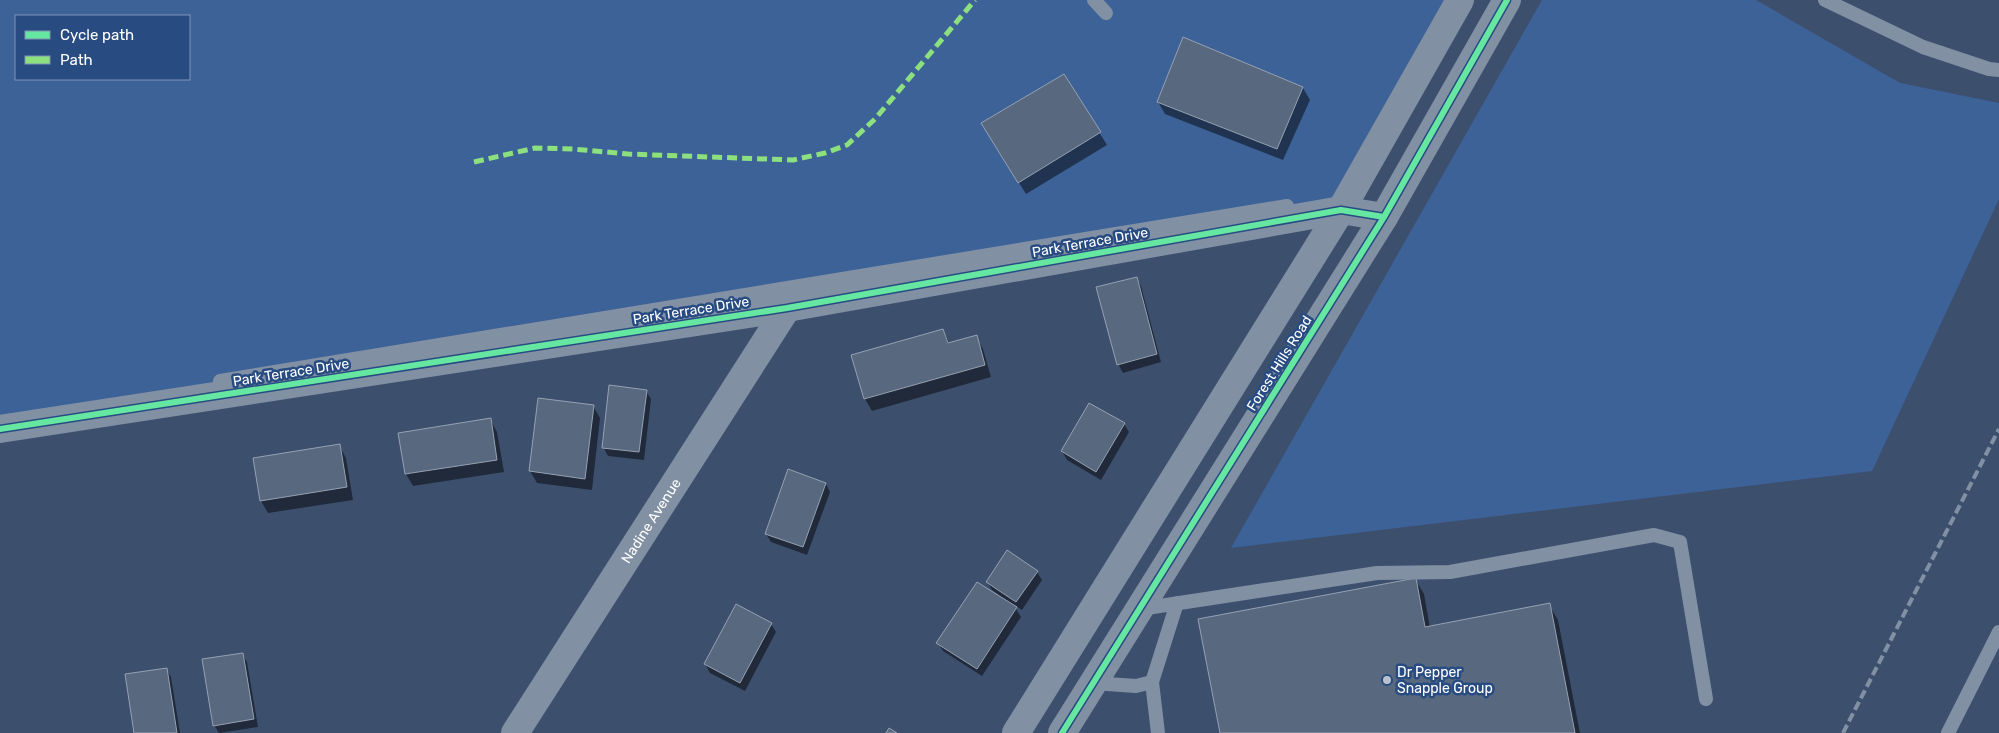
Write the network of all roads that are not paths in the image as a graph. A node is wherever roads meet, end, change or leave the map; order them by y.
1 (1094, 0) edge
2 (1460, 0) edge
3 (1507, 0) edge
4 (1825, 0) edge
5 (1106, 13) dead end
6 (1999, 70) edge
7 (1293, 205) dead end
8 (1341, 210) junction
9 (1384, 217) junction
10 (787, 308) junction
11 (0, 418) edge
12 (0, 430) edge
13 (1177, 603) junction
14 (1140, 609) junction
15 (1999, 632) edge
16 (1056, 669) junction
17 (1152, 682) junction
18 (1093, 683) junction
19 (1706, 699) dead end
20 (515, 733) edge
21 (1016, 733) edge
22 (1062, 733) edge
23 (1158, 733) edge
24 (1948, 733) edge

1 - 5 lane
2 - 8 street, Forest Hills Road
3 - 9 street, Forest Hills Road
4 - 6 lane
7 - 11 lane
8 - 9 street, Park Terrace Drive
8 - 10 street, Park Terrace Drive
8 - 16 street, Forest Hills Road
9 - 14 street, Forest Hills Road
10 - 12 street, Park Terrace Drive
10 - 20 street, Nadine Avenue
13 - 14 lane
13 - 17 lane
13 - 19 lane
14 - 18 street, Forest Hills Road
15 - 24 lane
16 - 18 street
16 - 21 street, Forest Hills Road
17 - 18 lane
17 - 23 lane
18 - 22 street, Forest Hills Road

